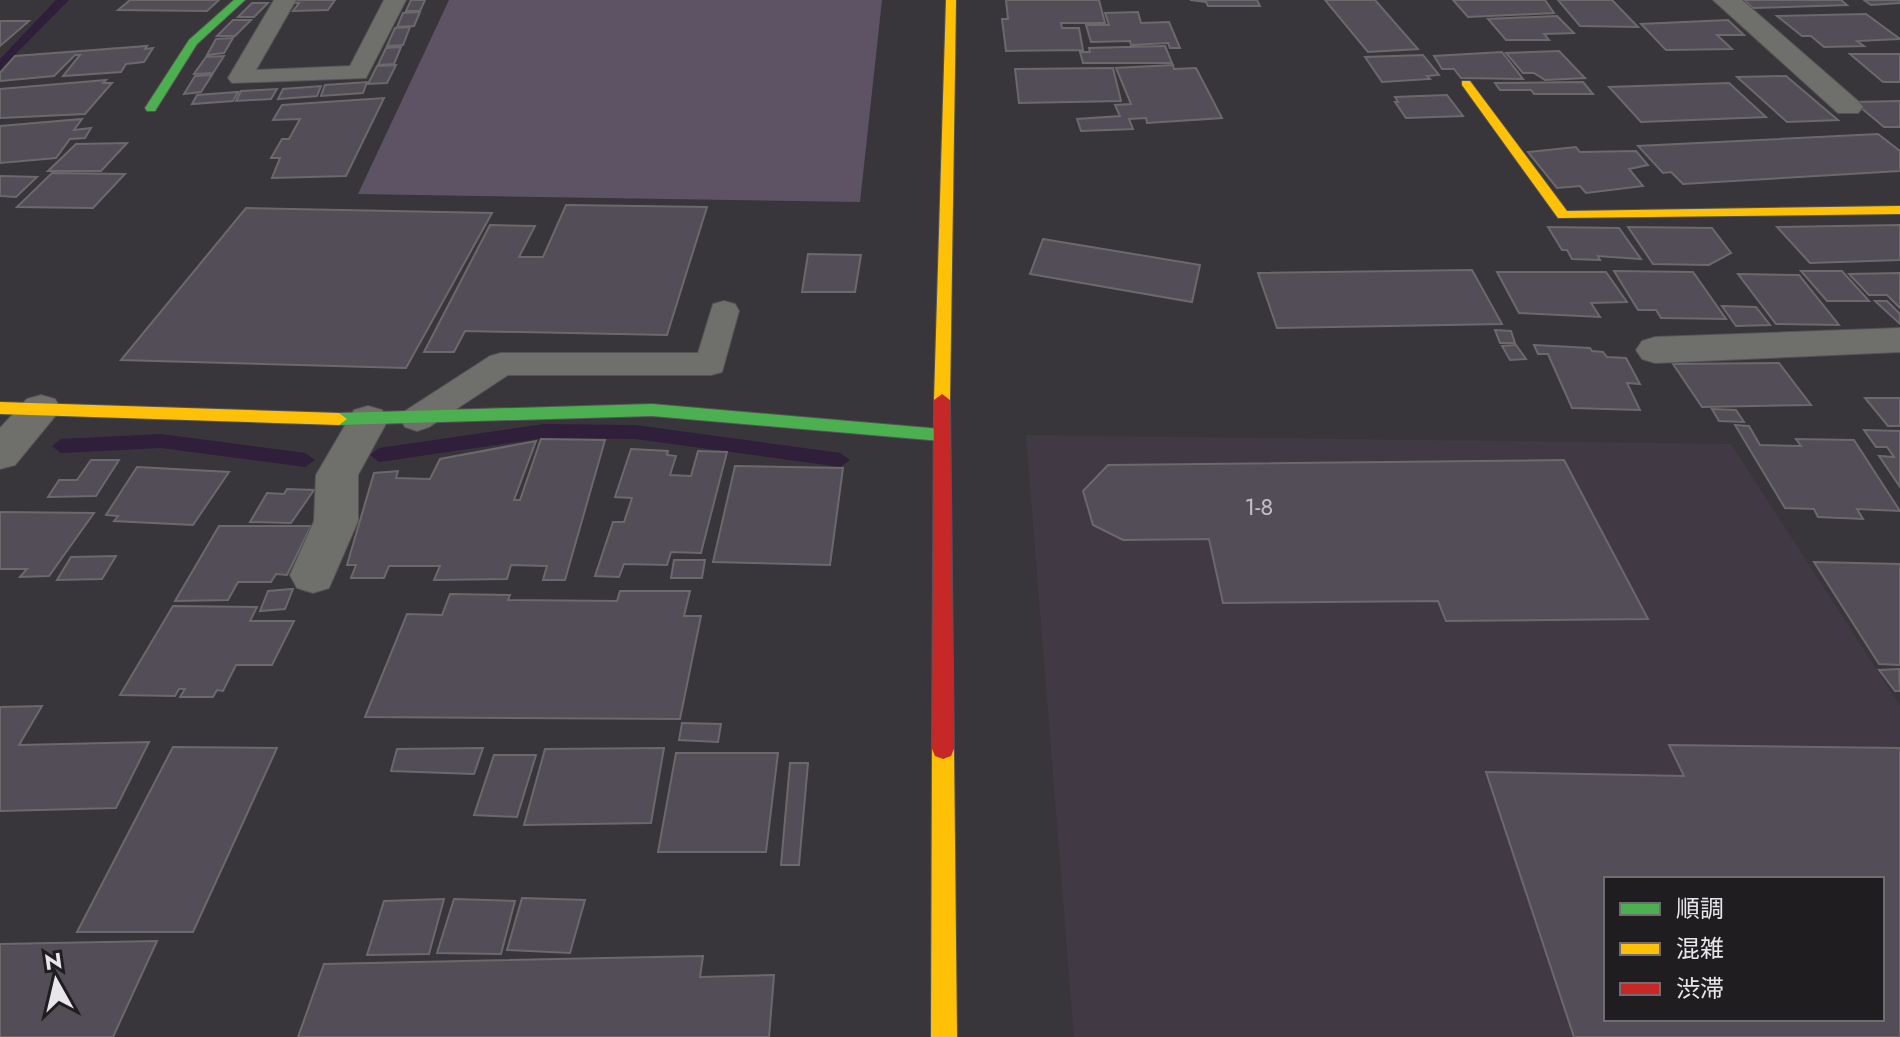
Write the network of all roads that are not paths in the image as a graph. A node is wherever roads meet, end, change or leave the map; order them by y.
1 (240, 0) edge
2 (285, 0) edge
3 (395, 0) edge
4 (951, 0) edge
5 (1726, 0) edge
6 (1466, 83) dead end
7 (1848, 107) dead end
8 (151, 108) dead end
9 (1900, 210) edge
10 (724, 311) dead end
11 (1900, 340) edge
12 (1655, 350) dead end
13 (0, 408) edge
14 (41, 409) junction
15 (417, 419) junction
16 (368, 420) junction
17 (941, 435) junction
18 (0, 454) edge
19 (313, 575) dead end
20 (944, 1037) edge

1 - 8 street
2 - 3 lane
4 - 17 street
5 - 7 street
6 - 9 street
10 - 15 lane
11 - 12 street
13 - 14 street
14 - 16 street
14 - 18 street
15 - 16 street
15 - 17 street
16 - 19 street
17 - 20 street

